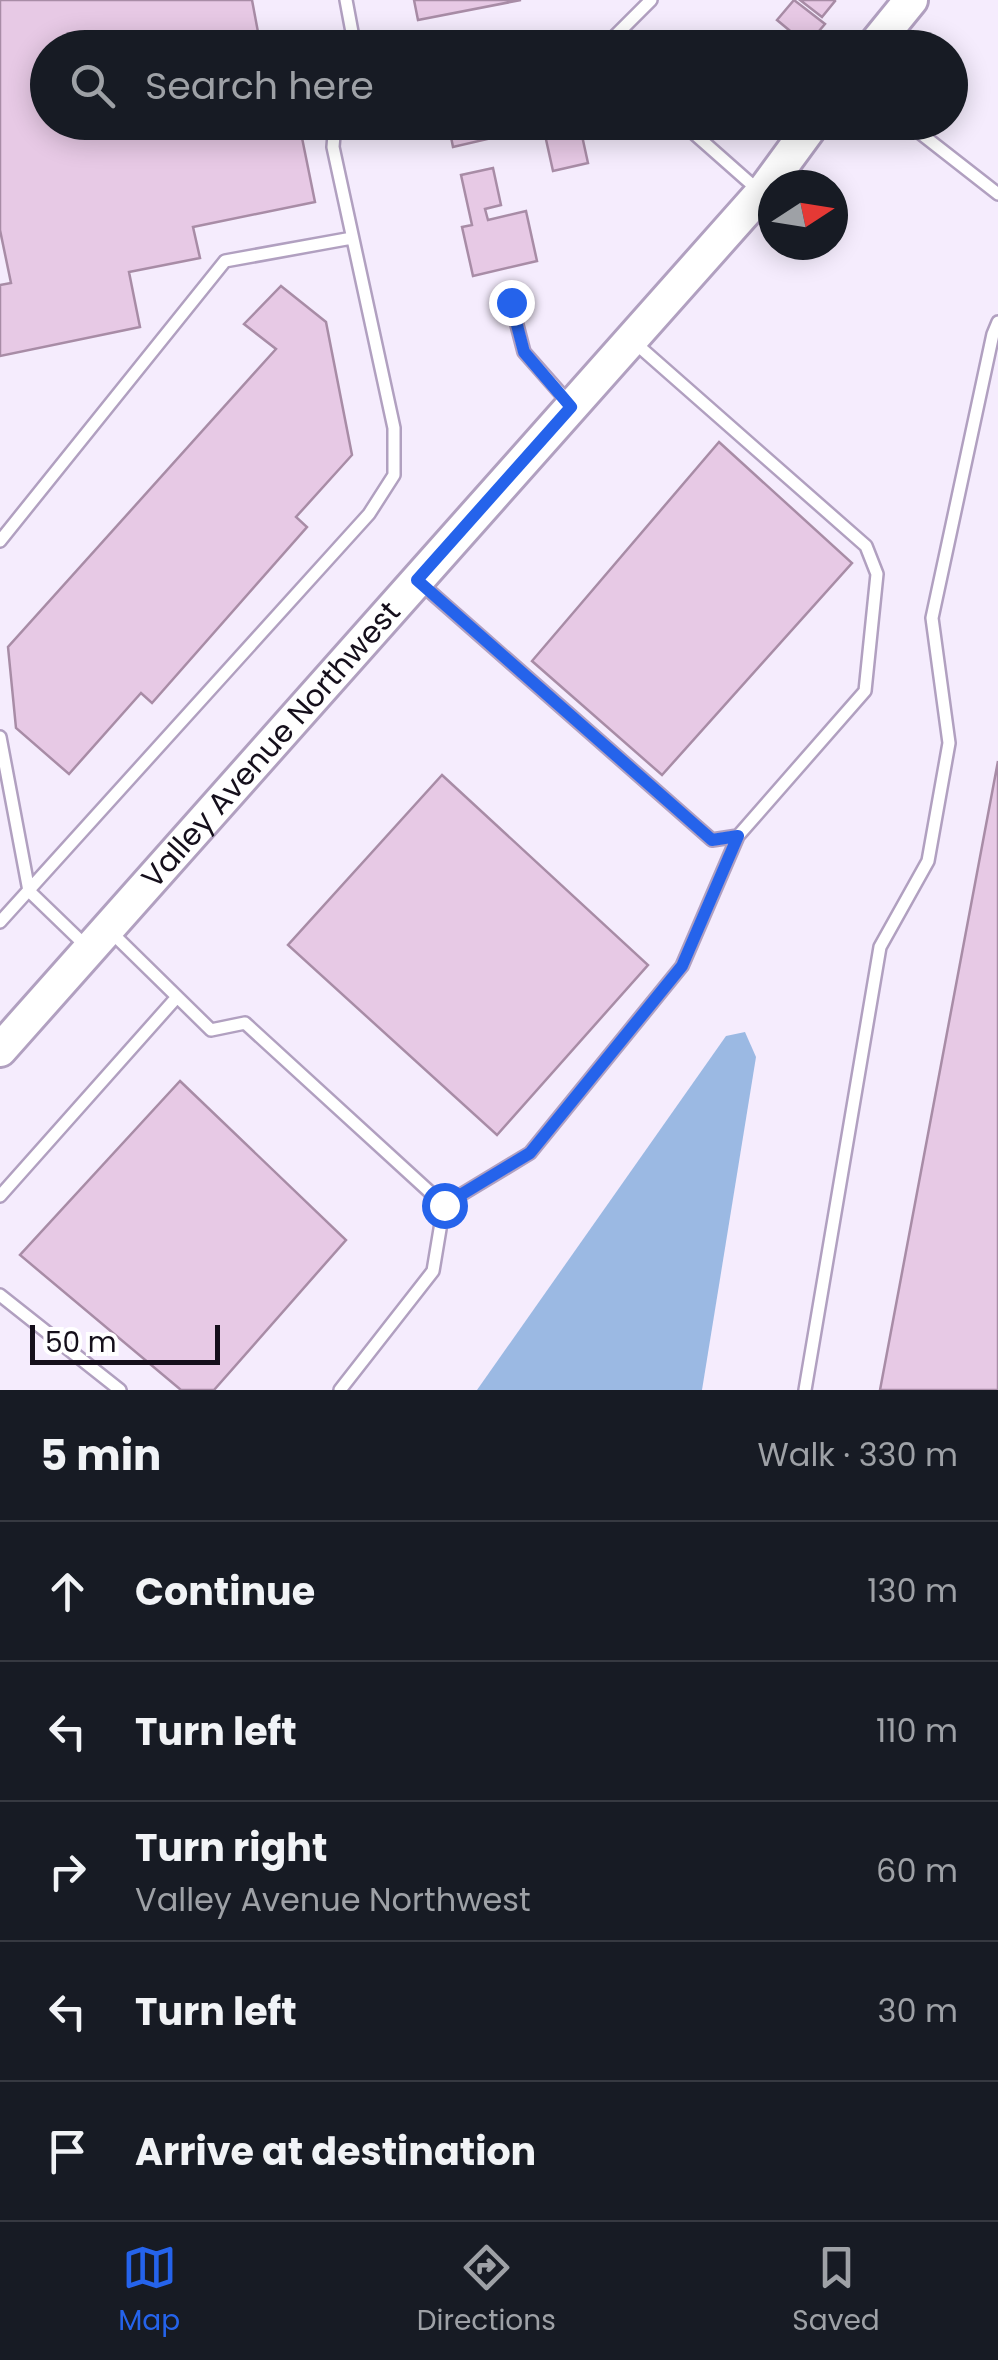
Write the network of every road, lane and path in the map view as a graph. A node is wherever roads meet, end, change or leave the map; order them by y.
1 (346, 0) edge
2 (650, 0) edge
3 (911, 0) edge
4 (352, 30) edge
5 (621, 30) edge
6 (887, 30) edge
7 (334, 140) edge
8 (702, 140) edge
9 (801, 140) edge
10 (929, 140) edge
11 (778, 170) edge
12 (758, 190) edge
13 (998, 194) edge
14 (758, 196) edge
15 (352, 238) junction
16 (511, 302) dead end
17 (998, 322) edge
18 (631, 339) junction
19 (571, 407) junction
20 (0, 541) edge
21 (417, 580) junction
22 (0, 738) edge
23 (738, 836) junction
24 (28, 890) junction
25 (0, 922) edge
26 (98, 939) junction
27 (176, 997) junction
28 (0, 1050) edge
29 (0, 1196) edge
30 (444, 1205) junction
31 (0, 1294) edge
32 (120, 1390) edge
33 (340, 1390) edge
34 (805, 1390) edge

1 - 4 lane
2 - 5 lane
3 - 6 main road
7 - 15 lane
8 - 12 lane
9 - 11 main road, Valley Avenue Northwest
10 - 13 lane
14 - 18 main road, Valley Avenue Northwest
15 - 20 lane
15 - 24 lane
16 - 19 lane
17 - 34 lane
18 - 19 main road, Valley Avenue Northwest
18 - 23 lane
19 - 21 main road, Valley Avenue Northwest
21 - 23 lane
21 - 26 main road, Valley Avenue Northwest
22 - 24 lane
23 - 30 lane
24 - 25 lane
24 - 26 lane
26 - 27 lane
26 - 28 main road, Valley Avenue Northwest
27 - 29 lane
27 - 30 lane
30 - 33 lane
31 - 32 lane

